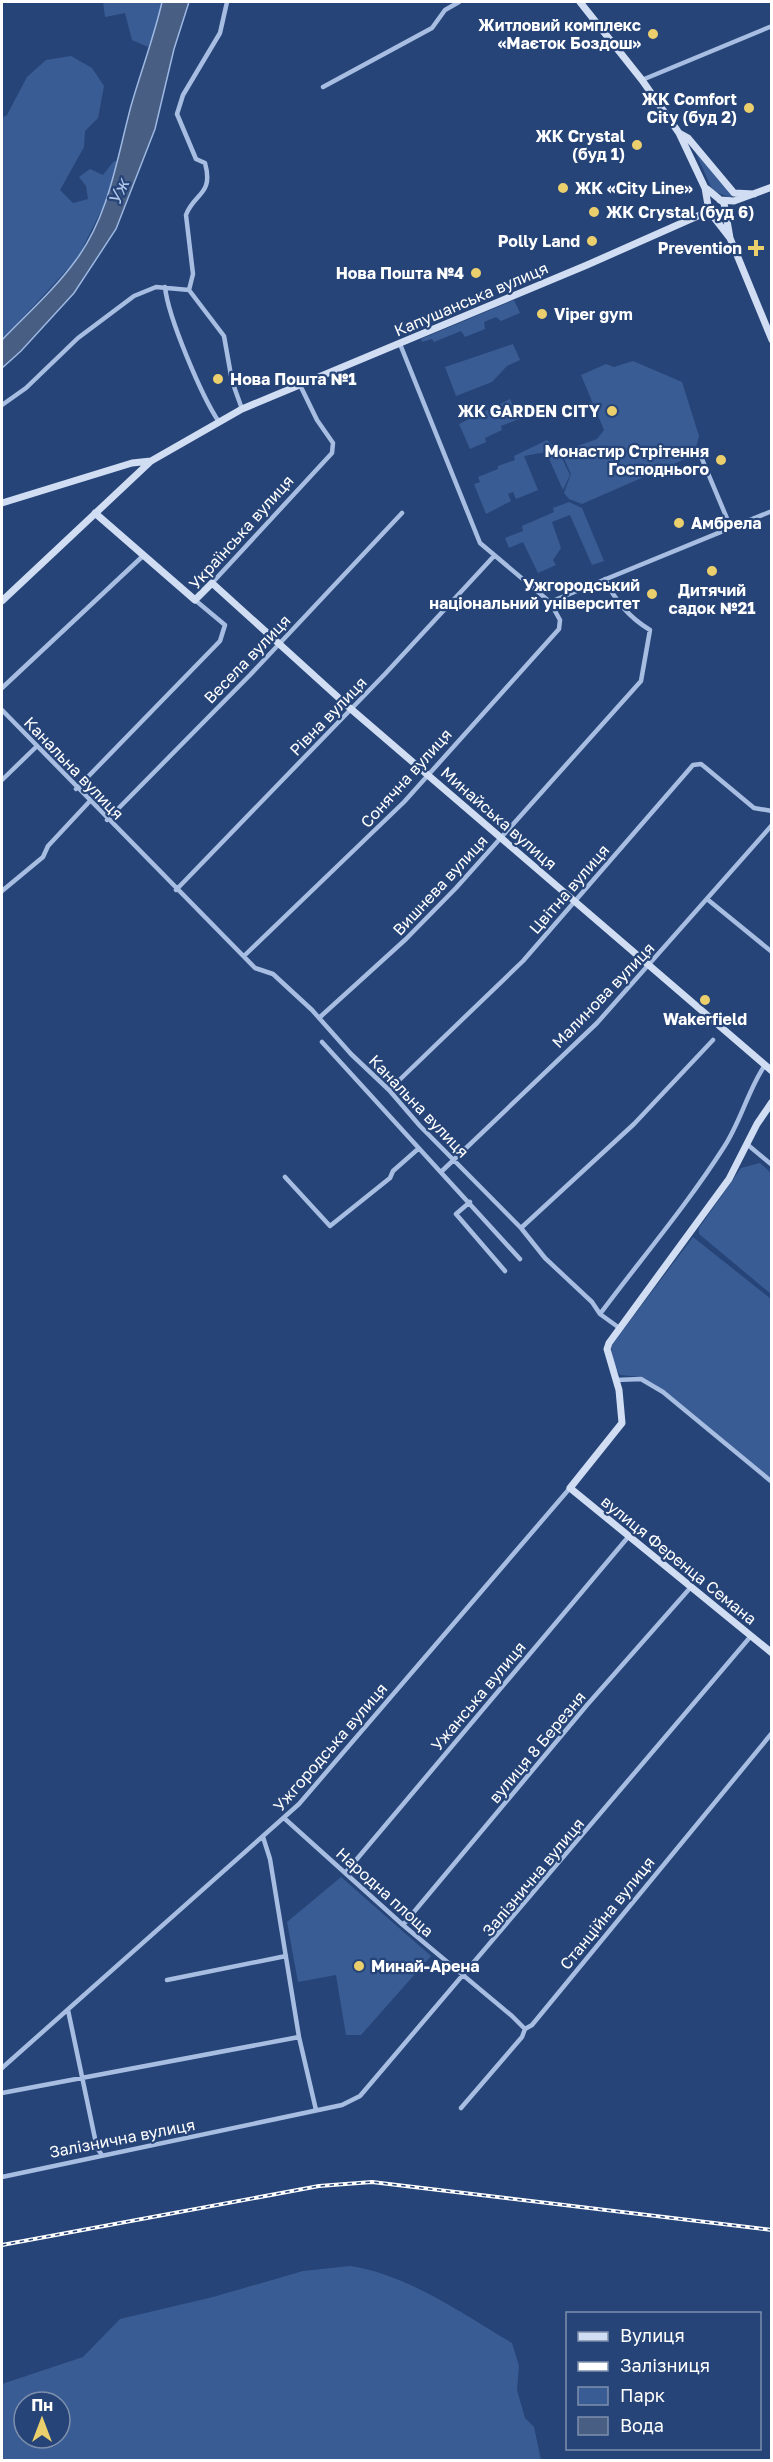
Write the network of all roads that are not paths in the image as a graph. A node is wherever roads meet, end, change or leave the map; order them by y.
1 (226, 2) edge
2 (459, 2) edge
3 (580, 2) edge
4 (771, 26) edge
5 (642, 80) junction
6 (323, 87) dead end
7 (679, 133) junction
8 (771, 187) edge
9 (705, 188) junction
10 (734, 193) junction
11 (754, 194) junction
12 (719, 199) junction
13 (734, 201) junction
14 (711, 211) junction
15 (724, 211) junction
16 (730, 238) junction
17 (165, 287) junction
18 (189, 290) junction
19 (771, 340) edge
20 (400, 344) junction
21 (300, 386) junction
22 (2, 405) edge
23 (242, 409) junction
24 (219, 422) junction
25 (702, 459) dead end
26 (151, 461) junction
27 (2, 503) edge
28 (771, 511) edge
29 (95, 513) junction
30 (402, 513) dead end
31 (731, 528) junction
32 (144, 555) junction
33 (494, 556) junction
34 (605, 579) junction
35 (212, 583) junction
36 (195, 600) junction
37 (2, 602) edge
38 (550, 602) junction
39 (278, 644) junction
40 (2, 688) edge
41 (351, 708) junction
42 (2, 710) edge
43 (36, 747) junction
44 (427, 774) junction
45 (2, 780) edge
46 (76, 789) junction
47 (89, 802) junction
48 (771, 811) edge
49 (107, 820) junction
50 (771, 825) edge
51 (501, 837) junction
52 (176, 890) junction
53 (2, 891) edge
54 (708, 899) junction
55 (575, 901) junction
56 (771, 952) edge
57 (244, 956) junction
58 (648, 965) junction
59 (319, 1018) junction
60 (713, 1040) dead end
61 (322, 1042) dead end
62 (765, 1065) junction
63 (771, 1071) edge
64 (389, 1090) junction
65 (771, 1102) edge
66 (748, 1145) junction
67 (418, 1149) junction
68 (453, 1158) junction
69 (771, 1165) edge
70 (442, 1171) junction
71 (285, 1177) dead end
72 (470, 1202) junction
73 (521, 1228) junction
74 (520, 1259) dead end
75 (505, 1271) dead end
76 (600, 1314) junction
77 (618, 1327) junction
78 (616, 1380) junction
79 (771, 1482) edge
80 (570, 1488) junction
81 (629, 1536) junction
82 (691, 1587) junction
83 (751, 1636) junction
84 (771, 1653) edge
85 (771, 1733) edge
86 (284, 1818) junction
87 (263, 1837) junction
88 (346, 1872) junction
89 (403, 1925) junction
90 (286, 1956) junction
91 (465, 1977) junction
92 (167, 1980) dead end
93 (68, 2010) junction
94 (525, 2030) junction
95 (299, 2037) junction
96 (2, 2068) edge
97 (84, 2078) junction
98 (2, 2093) edge
99 (461, 2108) dead end
100 (316, 2110) junction
101 (102, 2155) junction
102 (2, 2177) edge

1 - 18 street
2 - 6 street
3 - 5 street
4 - 5 street
5 - 7 street
7 - 9 street
7 - 10 street
8 - 11 street
9 - 12 street
9 - 14 street
10 - 11 street
10 - 13 street
11 - 13 street
11 - 15 street
12 - 13 street
12 - 14 street
12 - 15 street
14 - 15 street
14 - 16 street
14 - 20 street, Капушанська вулиця
15 - 16 street
16 - 19 street
17 - 18 street
17 - 22 street
17 - 24 street
18 - 23 street
20 - 21 street, Капушанська вулиця
20 - 33 street
21 - 23 street, Капушанська вулиця
21 - 35 street, Українська вулиця
23 - 24 street, Капушанська вулиця
24 - 26 street, Капушанська вулиця
25 - 31 street
26 - 27 street
26 - 29 street
28 - 31 street
29 - 32 street
29 - 37 street
30 - 39 street, Весела вулиця
31 - 34 street
32 - 36 street
32 - 40 street
33 - 38 street
33 - 41 street, Рівна вулиця
34 - 38 street
34 - 51 street, Вишнева вулиця
35 - 36 street, Українська вулиця
35 - 39 street, Минайська вулиця
36 - 46 street, Українська вулиця
38 - 44 street, Сонячна вулиця
39 - 41 street, Минайська вулиця
39 - 49 street, Весела вулиця
41 - 44 street, Минайська вулиця
41 - 52 street, Рівна вулиця
42 - 43 street, Канальна вулиця
43 - 45 street
43 - 46 street, Канальна вулиця
44 - 51 street, Минайська вулиця
44 - 57 street, Сонячна вулиця
46 - 47 street, Канальна вулиця
47 - 49 street, Канальна вулиця
47 - 53 street
48 - 55 street, Цвітна вулиця
49 - 52 street, Канальна вулиця
50 - 54 street, Малинова вулиця
51 - 55 street, Минайська вулиця
51 - 59 street, Вишнева вулиця
52 - 57 street, Канальна вулиця
54 - 56 street
54 - 58 street, Малинова вулиця
55 - 58 street, Минайська вулиця
55 - 64 street, Цвітна вулиця
57 - 59 street, Канальна вулиця
58 - 62 street, Минайська вулиця
58 - 68 street, Малинова вулиця
59 - 64 street, Канальна вулиця
60 - 73 street
61 - 67 street
62 - 63 street, Минайська вулиця
62 - 76 street
64 - 68 street, Канальна вулиця
65 - 66 street
66 - 69 street
66 - 77 street
67 - 70 street
67 - 71 street
68 - 70 street, Малинова вулиця
68 - 73 street, Канальна вулиця
70 - 72 street
72 - 74 street
72 - 75 street
73 - 76 street, Канальна вулиця
76 - 77 street, Канальна вулиця
77 - 78 street
78 - 79 street
78 - 80 street
80 - 81 street, вулиця Ференца Семана
80 - 86 street, Ужгородська вулиця
81 - 82 street, вулиця Ференца Семана
81 - 88 street, Ужанська вулиця
82 - 83 street, вулиця Ференца Семана
82 - 89 street, вулиця 8 Березня
83 - 84 street, вулиця Ференца Семана
83 - 91 street, Залізнична вулиця
85 - 94 street, Станційна вулиця
86 - 87 street, Ужгородська вулиця
86 - 88 street, Народна площа
87 - 90 street
87 - 93 street, Ужгородська вулиця
88 - 89 street, Народна площа
89 - 91 street, Народна площа
90 - 92 street
90 - 95 street
91 - 94 street, Народна площа
91 - 100 street, Залізнична вулиця
93 - 96 street, Ужгородська вулиця
93 - 97 street
94 - 99 street, Станційна вулиця
95 - 97 street
95 - 100 street
97 - 98 street
97 - 101 street
100 - 101 street, Залізнична вулиця
101 - 102 street, Залізнична вулиця

